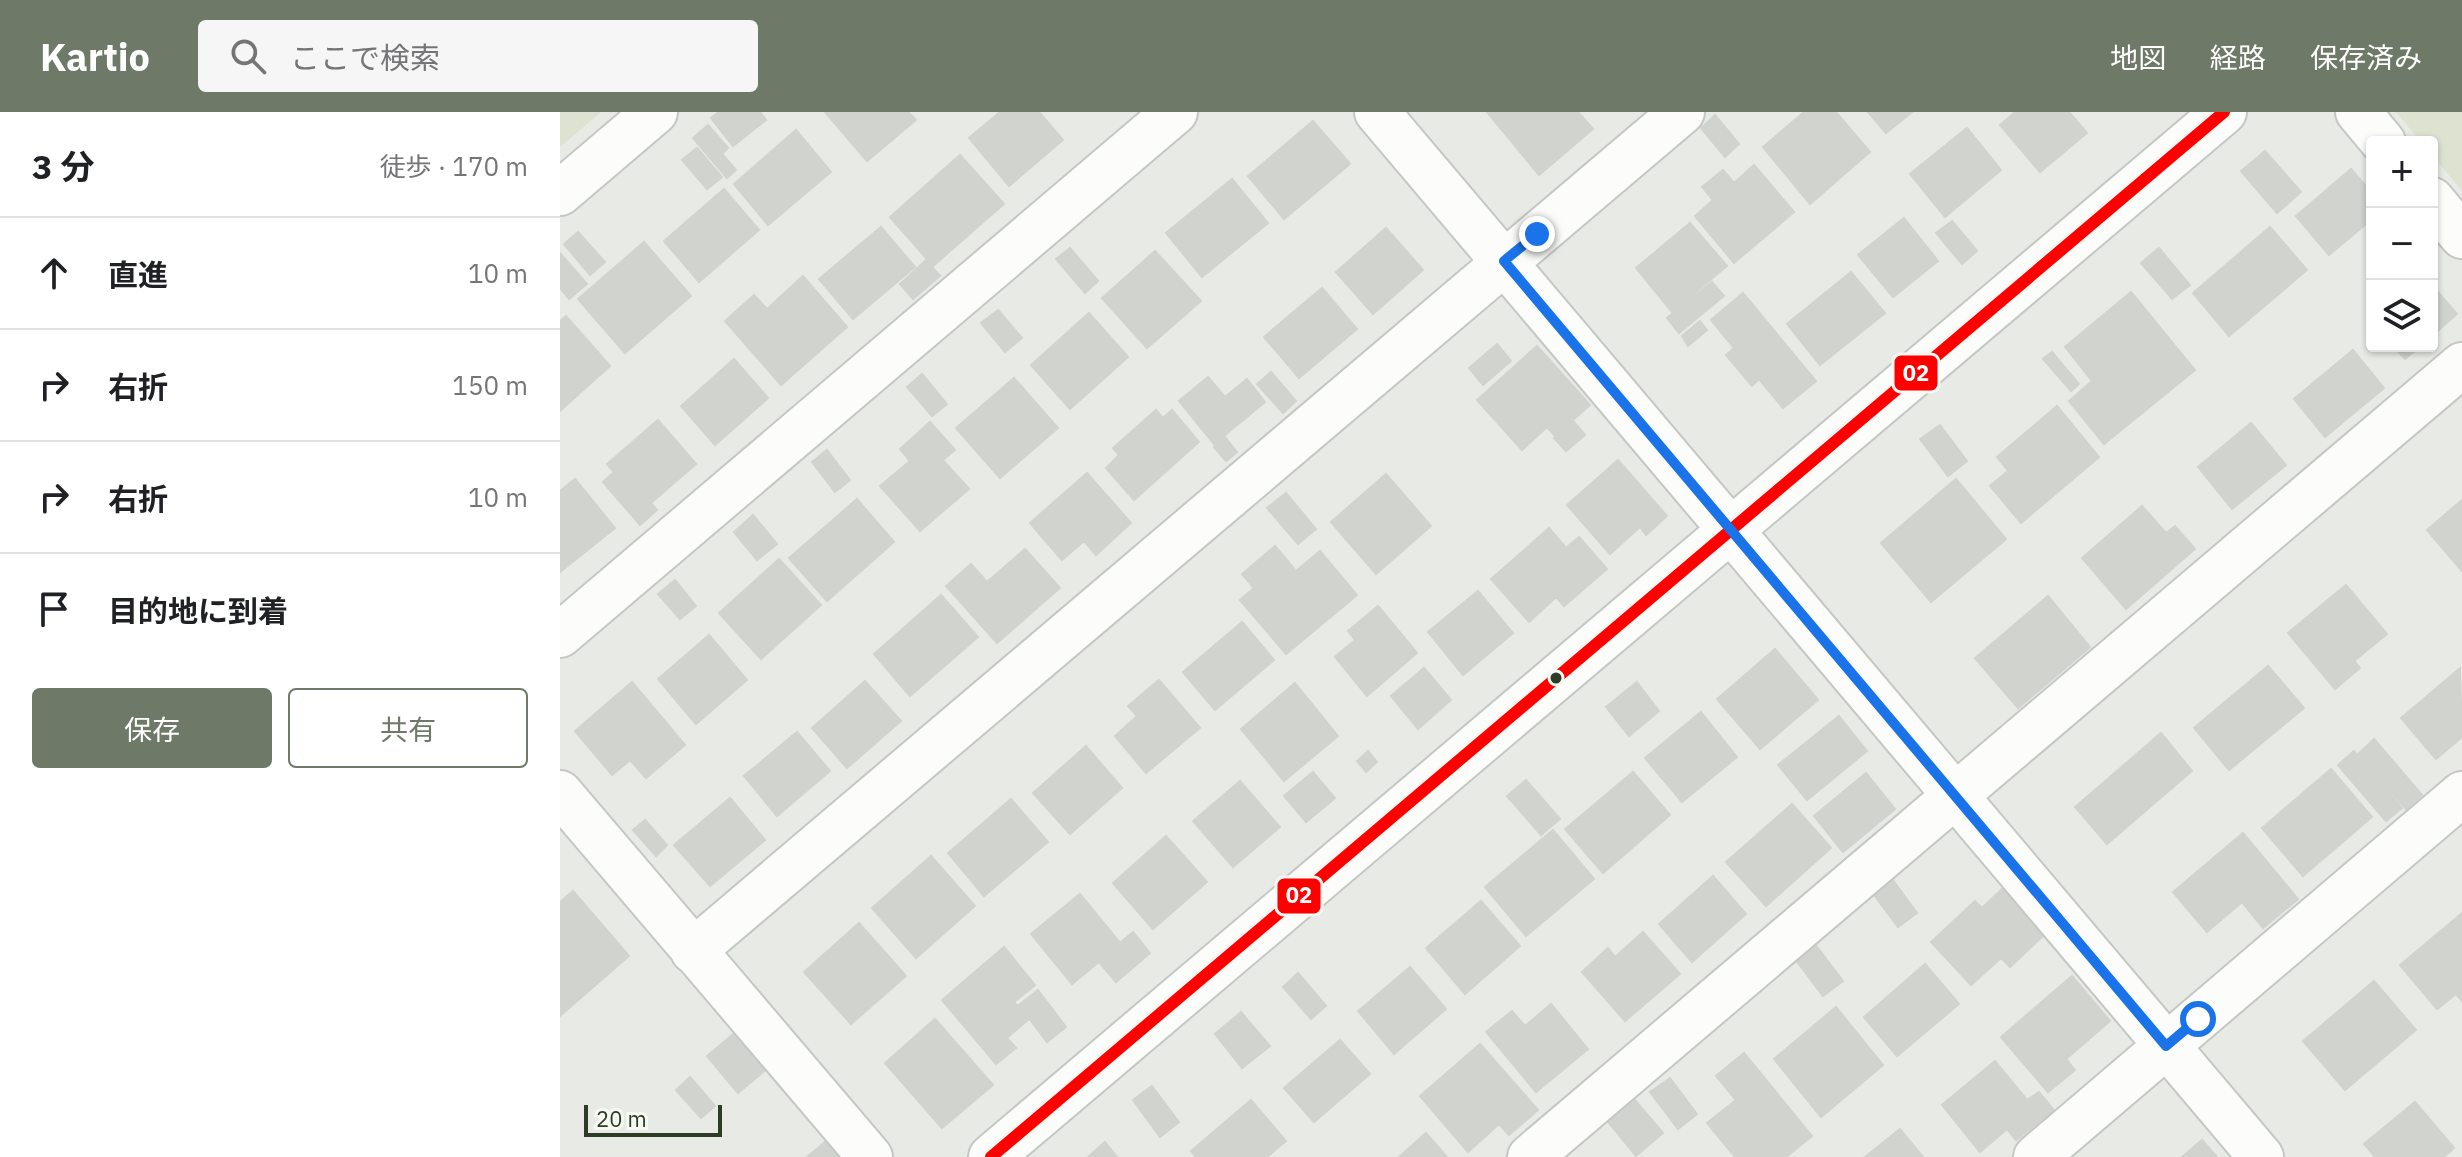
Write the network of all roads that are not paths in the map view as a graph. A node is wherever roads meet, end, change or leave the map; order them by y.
1 (655, 112) edge
2 (1175, 112) edge
3 (1377, 112) edge
4 (1682, 112) edge
5 (2224, 112) edge
6 (2358, 112) edge
7 (2378, 136) edge
8 (560, 193) edge
9 (2438, 207) edge
10 (2462, 236) edge
11 (1504, 261) junction
12 (2462, 365) edge
13 (1731, 530) junction
14 (560, 635) edge
15 (560, 793) edge
16 (2462, 794) edge
17 (1954, 795) junction
18 (693, 951) junction
19 (2166, 1046) junction
20 (870, 1157) edge
21 (991, 1157) edge
22 (1530, 1157) edge
23 (2036, 1157) edge
24 (2261, 1157) edge

1 - 8 street
2 - 14 street
3 - 11 street
4 - 11 street
5 - 13 street
6 - 7 street
9 - 10 street
11 - 13 street
11 - 18 street
12 - 17 street
13 - 17 street
13 - 21 street
15 - 18 street
16 - 19 street
17 - 19 street
17 - 22 street
18 - 20 street
19 - 23 street
19 - 24 street

